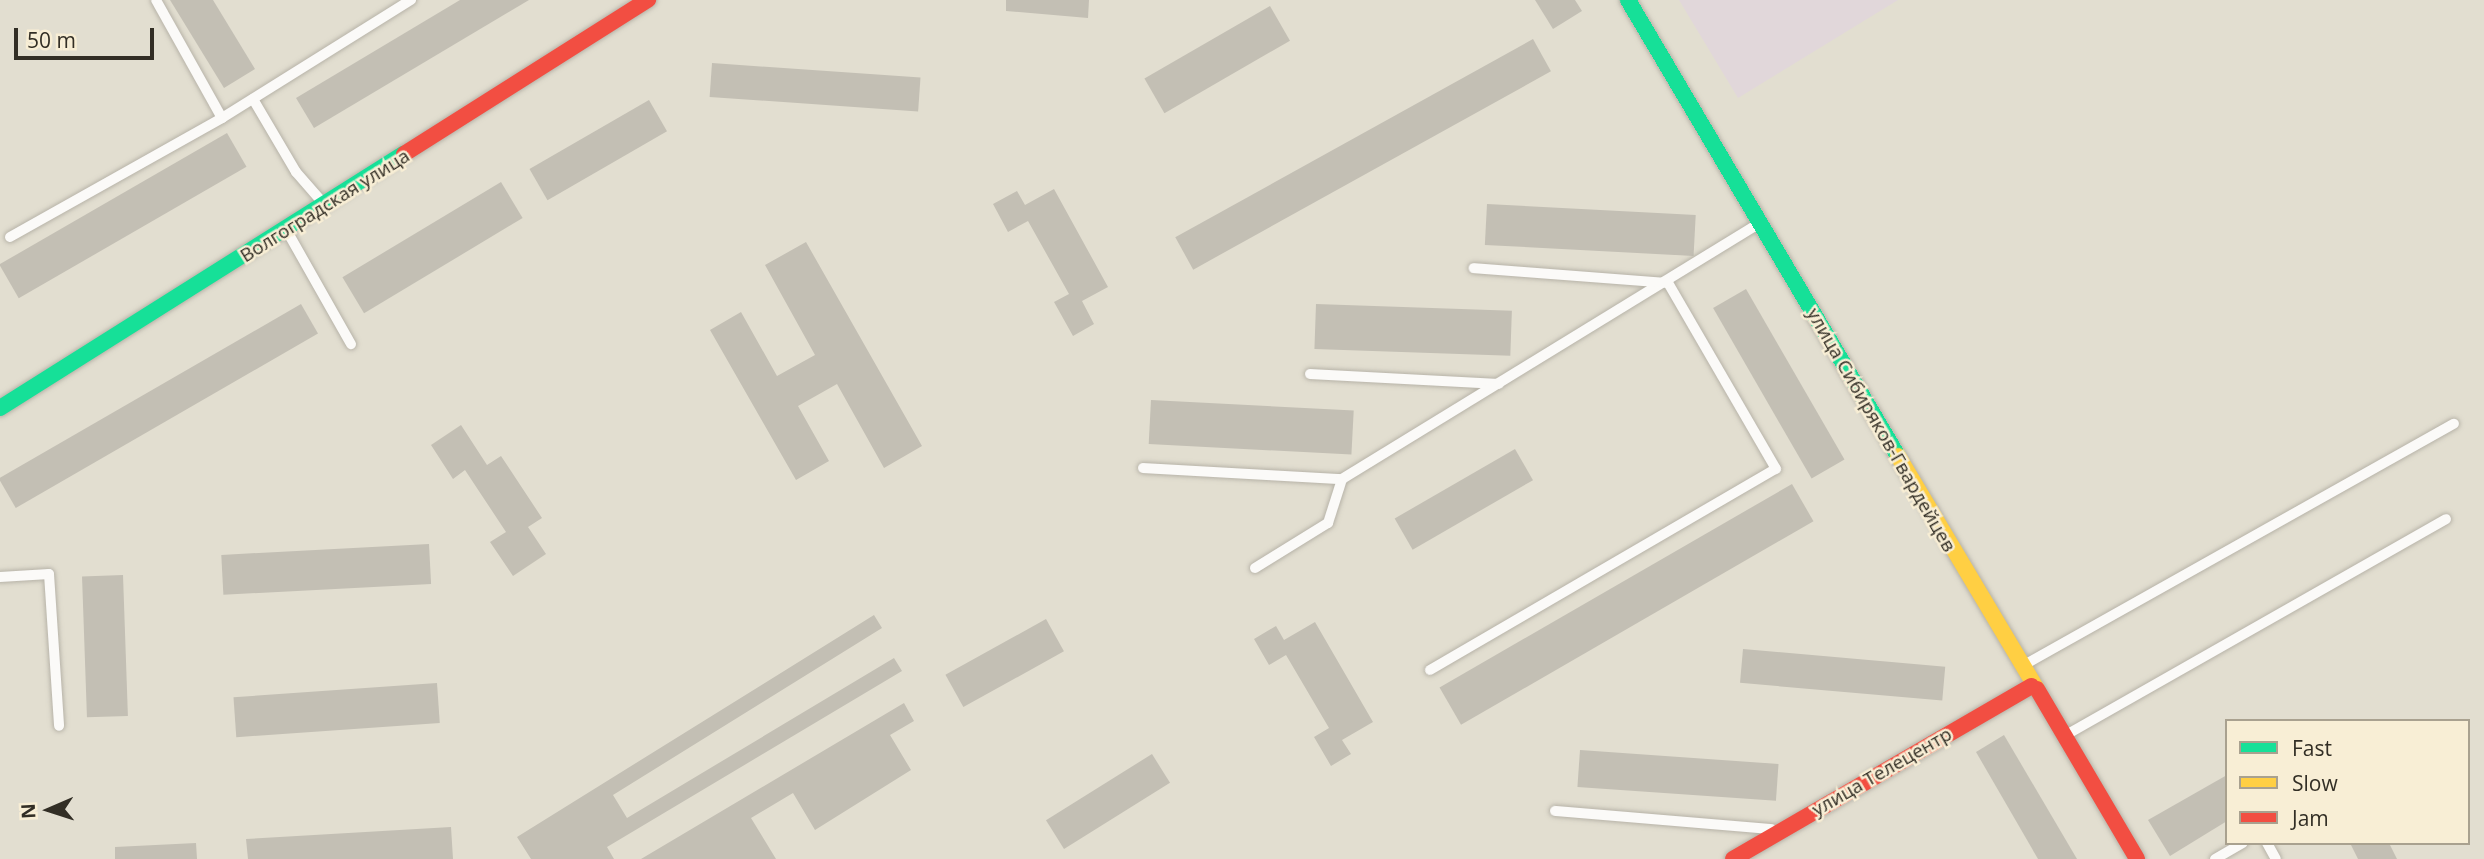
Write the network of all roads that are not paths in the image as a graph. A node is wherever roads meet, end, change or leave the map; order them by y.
1 (156, 0) edge
2 (411, 0) edge
3 (648, 0) edge
4 (1628, 0) edge
5 (253, 99) junction
6 (222, 118) junction
7 (326, 206) junction
8 (1759, 223) junction
9 (287, 231) junction
10 (10, 237) dead end
11 (1474, 268) dead end
12 (1668, 283) junction
13 (351, 344) dead end
14 (1310, 374) dead end
15 (1500, 384) junction
16 (0, 408) edge
17 (2454, 424) dead end
18 (1143, 468) dead end
19 (1342, 478) junction
20 (2446, 519) dead end
21 (1255, 568) dead end
22 (0, 577) edge
23 (2021, 667) junction
24 (1430, 670) dead end
25 (2032, 685) junction
26 (59, 726) dead end
27 (2063, 737) junction
28 (1555, 811) dead end
29 (1782, 830) junction
30 (2240, 845) edge
31 (1733, 859) edge
32 (2137, 859) edge
33 (2215, 859) edge

1 - 6 lane
2 - 5 lane
3 - 7 street, Волгоградская улица
4 - 8 street, улица Сибиряков-Гвардейцев
5 - 6 lane
5 - 7 lane
6 - 10 lane
7 - 9 street, Волгоградская улица
8 - 12 lane
8 - 23 street, улица Сибиряков-Гвардейцев
9 - 13 lane
9 - 16 street, Волгоградская улица
11 - 12 lane
12 - 15 lane
12 - 24 lane
14 - 15 lane
15 - 19 lane
17 - 23 lane
18 - 19 lane
19 - 21 lane
20 - 27 lane
22 - 26 lane
23 - 25 street, улица Сибиряков-Гвардейцев
25 - 27 street, улица Сибиряков-Гвардейцев
25 - 29 street, улица Телецентр
27 - 32 street, улица Сибиряков-Гвардейцев
28 - 29 lane
29 - 31 street, улица Телецентр
30 - 33 lane

